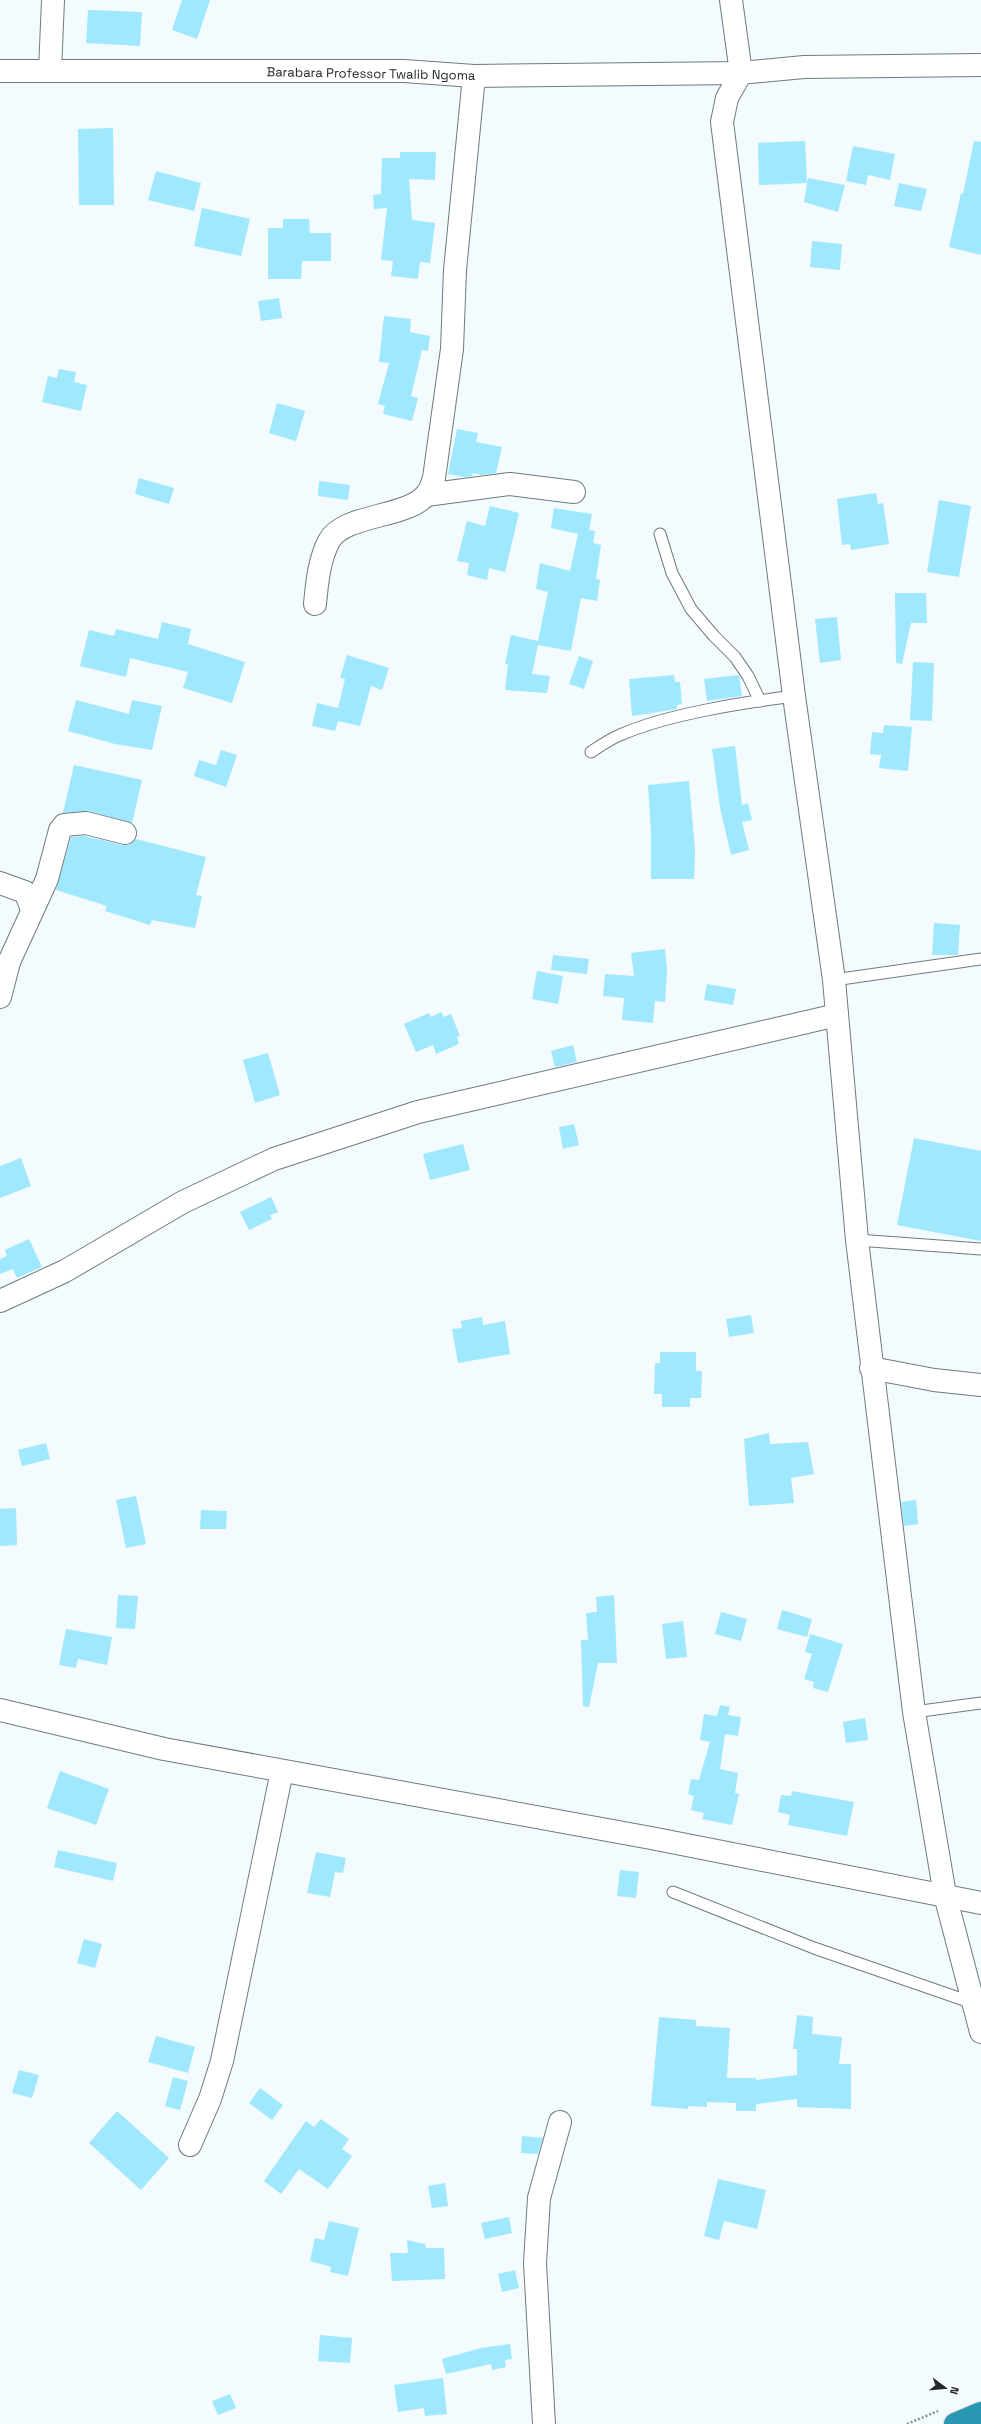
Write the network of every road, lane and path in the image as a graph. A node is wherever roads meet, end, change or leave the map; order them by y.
1 (54, 0) edge
2 (731, 0) edge
3 (981, 65) edge
4 (0, 71) edge
5 (50, 72) junction
6 (741, 73) junction
7 (474, 76) junction
8 (574, 492) dead end
9 (426, 495) junction
10 (660, 534) dead end
11 (315, 604) dead end
12 (794, 696) junction
13 (760, 701) junction
14 (591, 752) dead end
15 (125, 833) dead end
16 (0, 883) edge
17 (32, 909) junction
18 (981, 959) edge
19 (834, 980) junction
20 (0, 997) edge
21 (837, 1015) junction
22 (857, 1240) junction
23 (981, 1249) edge
24 (0, 1301) edge
25 (871, 1368) junction
26 (981, 1385) edge
27 (981, 1703) edge
28 (0, 1710) edge
29 (914, 1712) junction
30 (282, 1771) junction
31 (673, 1892) dead end
32 (945, 1895) junction
33 (981, 1902) edge
34 (972, 2003) junction
35 (981, 2032) edge
36 (560, 2122) dead end
37 (190, 2145) dead end
38 (981, 2413) edge
39 (544, 2424) edge
40 (955, 2424) edge

1 - 5 street
2 - 6 street
3 - 6 street, Barabara Professor Twalib Ngoma
4 - 5 street, Barabara Professor Twalib Ngoma
5 - 7 street, Barabara Professor Twalib Ngoma
6 - 7 street, Barabara Professor Twalib Ngoma
6 - 12 street
7 - 9 street
8 - 9 street
9 - 11 street
10 - 13 lane
12 - 13 lane
12 - 19 street
13 - 14 lane
15 - 17 street
16 - 17 street
17 - 20 street
18 - 19 lane
19 - 21 street
21 - 22 street
21 - 24 street
22 - 23 lane
22 - 25 street
25 - 26 street
25 - 29 street
27 - 29 lane
28 - 30 street
29 - 32 street
30 - 32 street
30 - 37 street
31 - 34 lane
32 - 33 street
32 - 34 street
34 - 35 street
36 - 39 street
38 - 40 highway

